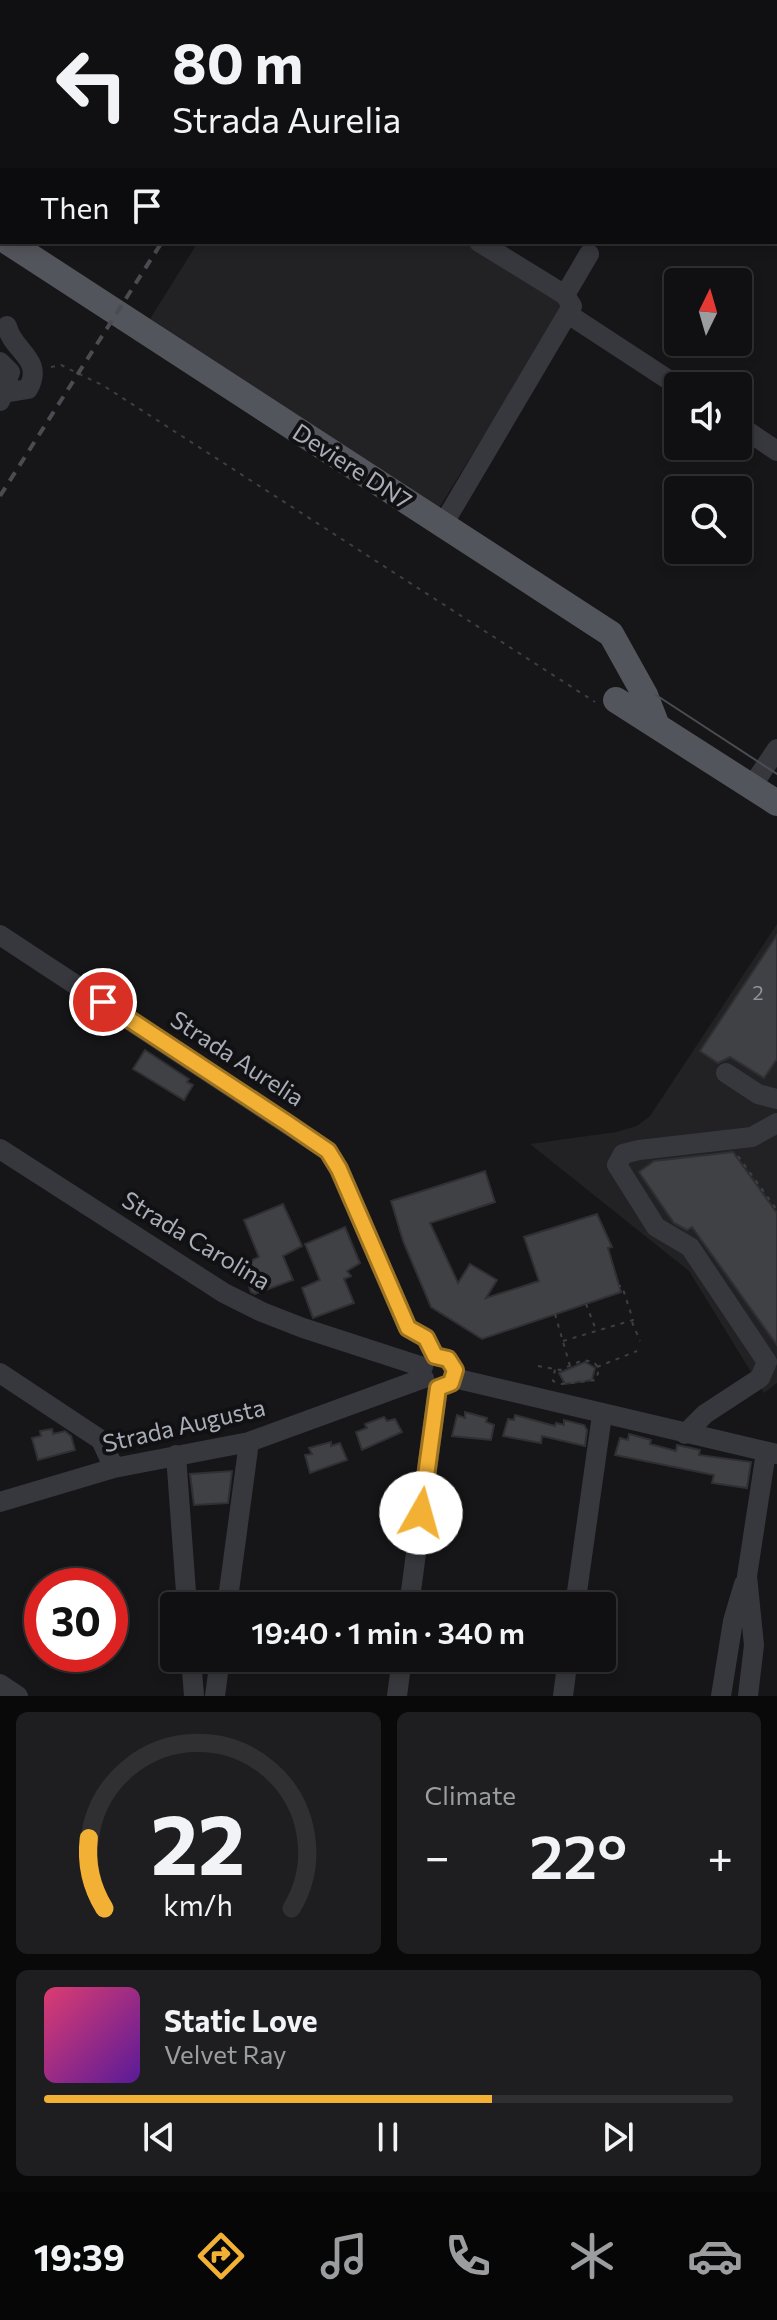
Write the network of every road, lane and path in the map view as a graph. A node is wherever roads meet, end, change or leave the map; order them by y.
1 (11, 244) edge
2 (482, 244) edge
3 (589, 254) dead end
4 (567, 305) junction
5 (7, 326) dead end
6 (0, 362) edge
7 (34, 370) junction
8 (664, 376) edge
9 (2, 397) edge
10 (752, 434) edge
11 (777, 451) edge
12 (448, 516) dead end
13 (606, 701) joint
14 (657, 726) junction
15 (777, 749) edge
16 (752, 786) junction
17 (777, 803) edge
18 (0, 935) edge
19 (726, 1073) dead end
20 (777, 1099) edge
21 (777, 1123) edge
22 (730, 1145) dead end
23 (0, 1149) edge
24 (777, 1210) edge
25 (619, 1286) dead end
26 (586, 1304) dead end
27 (555, 1314) dead end
28 (632, 1321) junction
29 (597, 1331) junction
30 (563, 1341) junction
31 (640, 1341) dead end
32 (637, 1351) dead end
33 (538, 1366) dead end
34 (570, 1366) junction
35 (597, 1367) junction
36 (555, 1369) junction
37 (0, 1373) edge
38 (435, 1374) junction
39 (602, 1415) junction
40 (685, 1434) junction
41 (249, 1442) junction
42 (771, 1453) edge
43 (176, 1455) junction
44 (114, 1468) junction
45 (0, 1502) edge
46 (747, 1576) junction
47 (186, 1592) edge
48 (229, 1592) edge
49 (411, 1592) edge
50 (577, 1592) edge
51 (192, 1672) edge
52 (218, 1672) edge
53 (400, 1672) edge
54 (566, 1672) edge
55 (0, 1684) edge
56 (18, 1696) edge
57 (194, 1696) edge
58 (215, 1696) edge
59 (397, 1696) edge
60 (563, 1696) edge
61 (721, 1696) edge
62 (748, 1696) edge

1 - 14 main road, Deviere DN7
2 - 4 street
3 - 4 street
4 - 8 street
4 - 12 street
5 - 7 street
6 - 9 street
7 - 9 street
7 - 13 path
10 - 11 street
13 - 14 main road
14 - 16 main road
15 - 16 street
16 - 17 main road
18 - 38 street, Strada Aurelia
19 - 20 street
21 - 40 street
22 - 24 path
23 - 38 street, Strada Carolina
25 - 28 path
26 - 29 path
27 - 30 path
28 - 29 path
28 - 31 path
29 - 30 path
30 - 34 path
32 - 35 path
33 - 36 path
34 - 35 path
34 - 36 path
35 - 36 path
37 - 44 street
38 - 39 street
38 - 41 street, Strada Augusta
38 - 49 street
39 - 40 street
39 - 50 street
40 - 42 street
41 - 43 street, Strada Augusta
41 - 48 street
42 - 46 street
43 - 44 street, Strada Augusta
43 - 47 street
44 - 45 street, Strada Augusta
46 - 61 street
46 - 62 street
51 - 57 street
52 - 58 street
53 - 59 street
54 - 60 street
55 - 56 street

